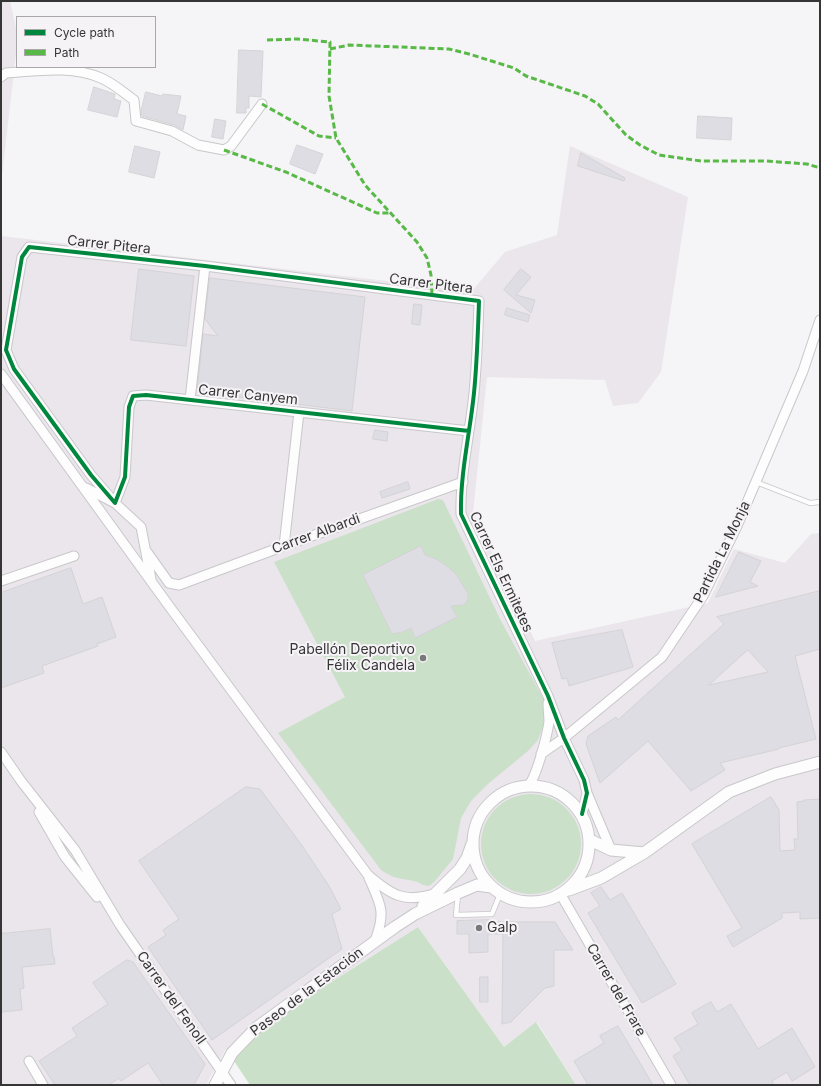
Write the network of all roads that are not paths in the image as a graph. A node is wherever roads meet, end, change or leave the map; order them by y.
1 (4, 75) edge
2 (262, 104) dead end
3 (205, 266) junction
4 (479, 301) joint
5 (820, 320) edge
6 (1, 374) edge
7 (190, 400) junction
8 (299, 412) junction
9 (469, 431) junction
10 (463, 482) junction
11 (756, 482) junction
12 (83, 487) junction
13 (820, 502) edge
14 (115, 503) junction
15 (284, 546) junction
16 (147, 552) junction
17 (74, 556) dead end
18 (151, 580) junction
19 (1, 581) edge
20 (548, 696) junction
21 (564, 738) junction
22 (1, 752) edge
23 (541, 754) junction
24 (820, 762) edge
25 (529, 786) junction
26 (587, 793) junction
27 (582, 814) junction
28 (473, 839) junction
29 (590, 840) junction
30 (611, 850) junction
31 (644, 852) junction
32 (368, 875) junction
33 (496, 890) junction
34 (437, 893) junction
35 (458, 893) junction
36 (564, 893) junction
37 (415, 914) junction
38 (382, 916) junction
39 (395, 927) junction
40 (375, 942) junction
41 (28, 1061) dead end
42 (221, 1071) junction
43 (43, 1085) edge
44 (215, 1085) edge
45 (231, 1085) edge
46 (672, 1085) edge

1 - 2 street
3 - 4 street, Carrer Pitera
3 - 7 street
3 - 14 street, Carrer Pitera
4 - 9 street, Carrer Els Ermitetes
5 - 11 street, Partida La Monja
6 - 12 street
7 - 8 street, Carrer Canyem
7 - 14 street, Carrer Canyem
8 - 9 street, Carrer Canyem
8 - 15 street
9 - 10 street, Carrer Els Ermitetes
10 - 15 street, Carrer Albardi
10 - 20 street, Carrer Els Ermitetes
11 - 13 lane
11 - 21 street, Partida La Monja
12 - 14 street
12 - 18 street
14 - 16 street
15 - 16 street, Carrer Albardi
16 - 18 street
17 - 19 street
18 - 32 street
20 - 21 street, Carrer Els Ermitetes
20 - 23 street, Carrer Els Ermitetes
21 - 23 street, Partida La Monja
21 - 26 street, Carrer Els Ermitetes
22 - 42 street, Carrer del Fenoll
23 - 25 street, Carrer Els Ermitetes
24 - 31 street
25 - 27 street
25 - 28 street
26 - 27 street
26 - 30 street, Carrer Els Ermitetes
27 - 29 street
28 - 33 street
28 - 34 street, Paseo de la Estación
29 - 30 street
29 - 36 street
30 - 31 street
31 - 36 street
32 - 34 street
32 - 38 street
33 - 35 street, Paseo de la Estación
33 - 35 lane
33 - 36 street
34 - 37 street, Paseo de la Estación
35 - 37 street, Paseo de la Estación
36 - 46 street, Carrer del Frare
37 - 39 street, Paseo de la Estación
38 - 39 street
38 - 40 street
39 - 40 street, Paseo de la Estación
40 - 42 street, Paseo de la Estación
41 - 43 street
42 - 44 street, Paseo de la Estación
42 - 45 street, Carrer del Fenoll

